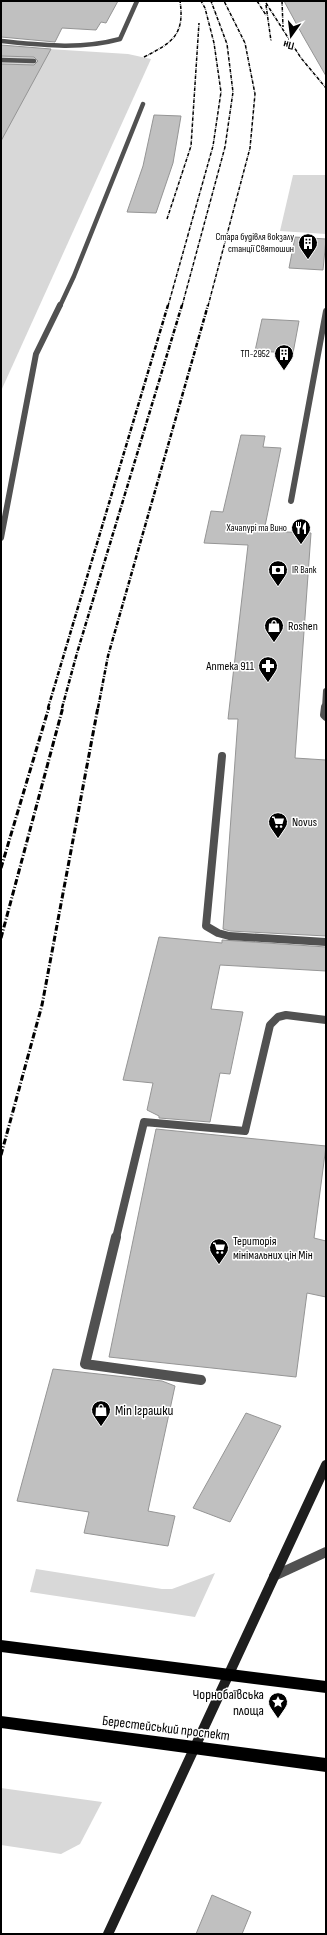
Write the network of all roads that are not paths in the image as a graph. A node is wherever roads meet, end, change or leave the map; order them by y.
1 (137, 1) edge
2 (1, 41) edge
3 (1, 60) edge
4 (34, 61) dead end
5 (143, 104) dead end
6 (326, 316) edge
7 (291, 501) dead end
8 (1, 538) edge
9 (326, 692) edge
10 (326, 718) edge
11 (222, 756) dead end
12 (326, 942) edge
13 (326, 1020) edge
14 (201, 1380) dead end
15 (326, 1465) edge
16 (326, 1552) edge
17 (274, 1576) junction
18 (1, 1646) edge
19 (326, 1687) edge
20 (1, 1722) edge
21 (326, 1765) edge
22 (108, 1934) edge

1 - 2 lane
3 - 4 lane
5 - 8 lane
6 - 7 lane
9 - 10 lane
11 - 12 lane
13 - 14 lane
15 - 17 main road
16 - 17 lane
17 - 22 main road
18 - 19 main road
20 - 21 main road, Берестейський проспект

